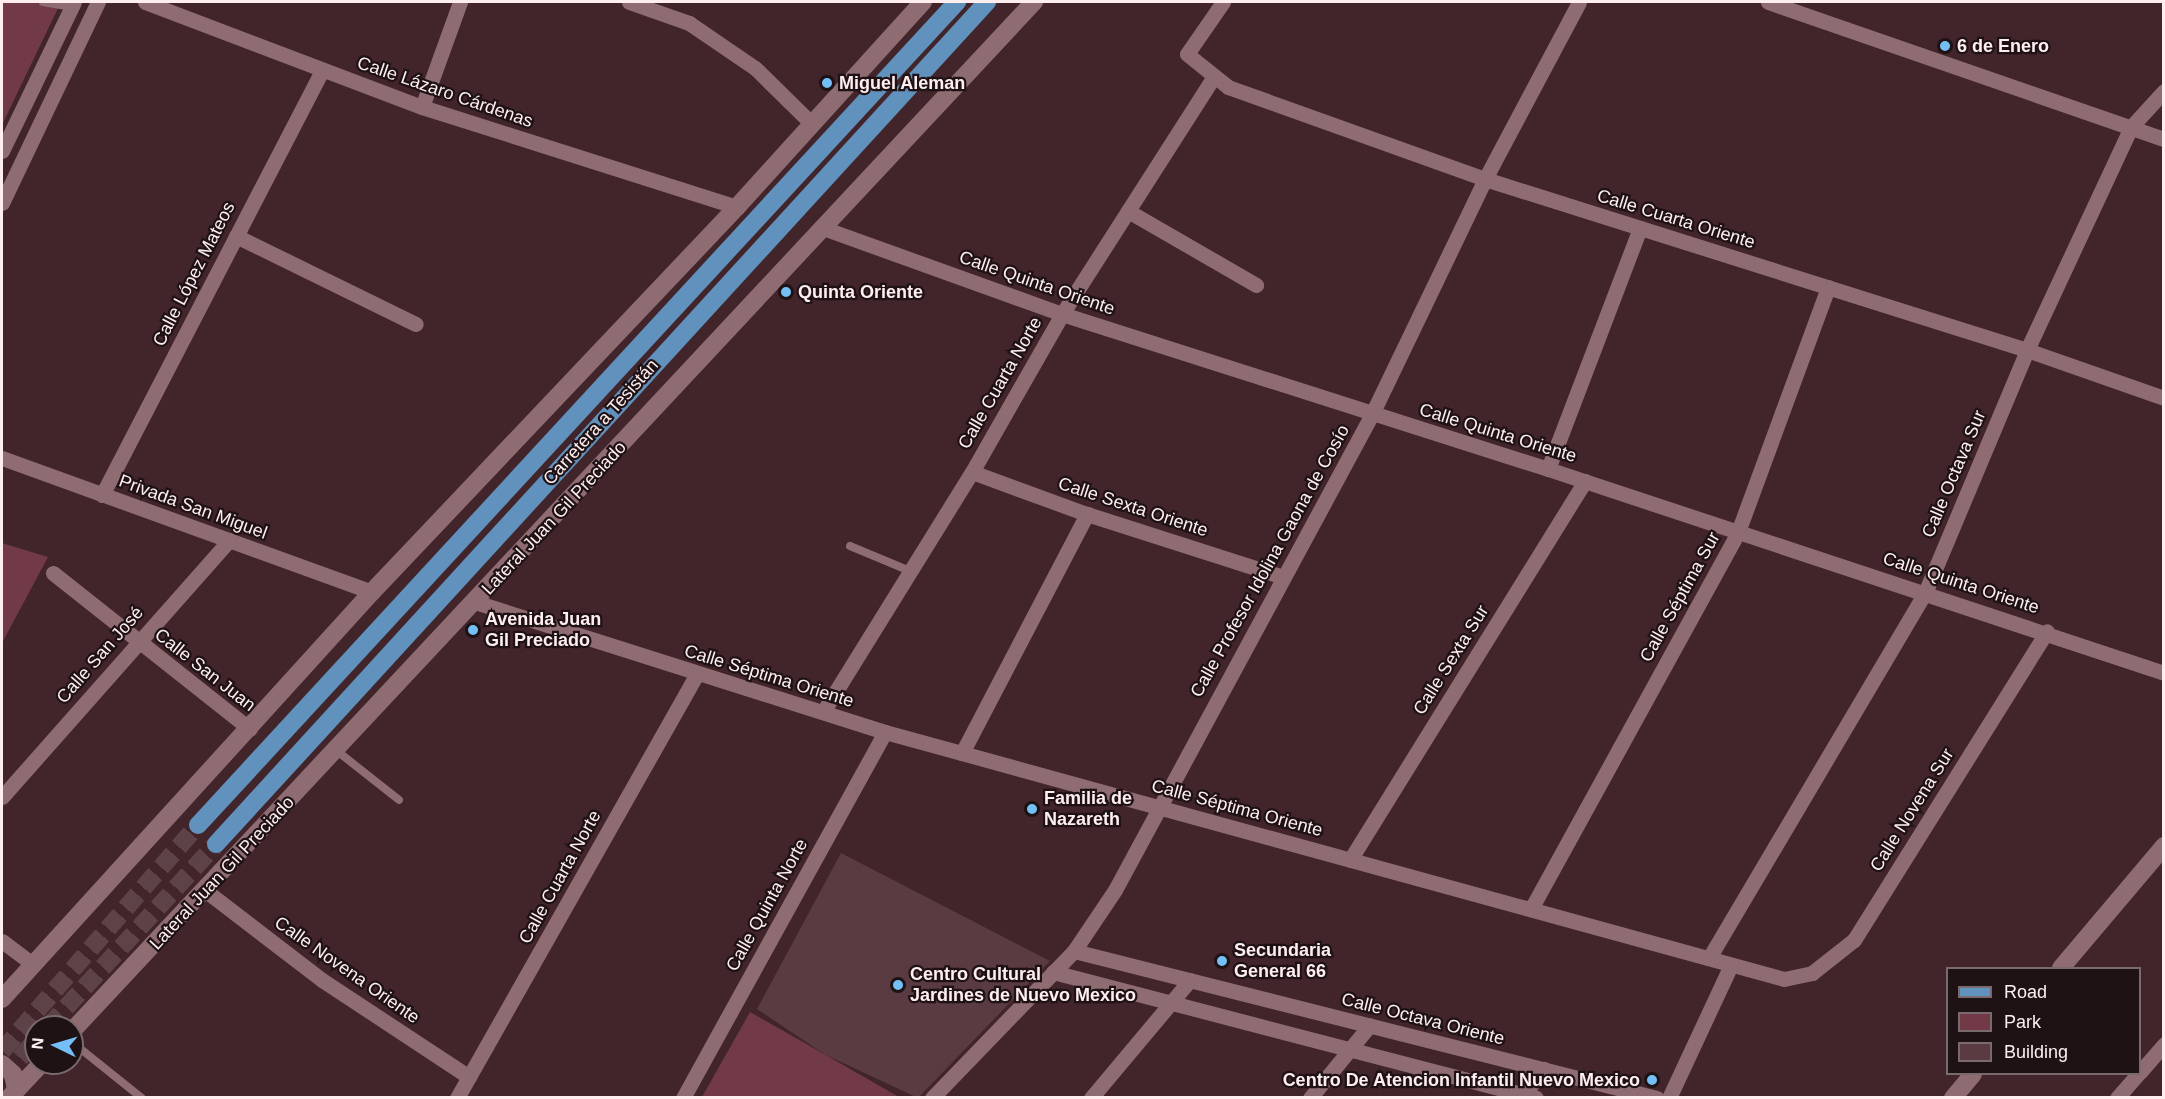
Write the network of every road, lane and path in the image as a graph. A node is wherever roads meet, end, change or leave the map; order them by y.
1 (43, 2) edge
2 (98, 2) edge
3 (145, 2) edge
4 (460, 2) edge
5 (629, 2) edge
6 (923, 2) edge
7 (957, 2) edge
8 (987, 2) edge
9 (1034, 2) edge
10 (1223, 2) edge
11 (1579, 2) edge
12 (1768, 2) edge
13 (73, 4) edge
14 (322, 71) junction
15 (1214, 76) junction
16 (2163, 91) edge
17 (422, 107) junction
18 (811, 123) junction
19 (2131, 127) junction
20 (2163, 139) edge
21 (2, 152) edge
22 (21, 162) junction
23 (1485, 179) junction
24 (2, 203) edge
25 (736, 207) junction
26 (1128, 211) junction
27 (823, 228) junction
28 (1640, 228) junction
29 (236, 236) junction
30 (1256, 285) dead end
31 (1828, 287) junction
32 (1062, 314) junction
33 (416, 324) dead end
34 (2027, 350) junction
35 (2163, 398) edge
36 (1372, 414) junction
37 (2, 459) edge
38 (1548, 469) junction
39 (972, 472) junction
40 (1585, 481) junction
41 (102, 495) junction
42 (1087, 514) junction
43 (1738, 532) junction
44 (229, 540) junction
45 (850, 546) dead end
46 (910, 571) junction
47 (53, 573) dead end
48 (1283, 577) junction
49 (372, 592) junction
50 (1925, 593) junction
51 (475, 602) junction
52 (2047, 632) junction
53 (136, 642) junction
54 (2161, 668) edge
55 (696, 675) junction
56 (823, 712) junction
57 (250, 729) junction
58 (885, 732) junction
59 (337, 751) junction
60 (962, 753) junction
61 (2, 797) edge
62 (399, 800) dead end
63 (1159, 807) junction
64 (198, 825) tunnel mouth
65 (216, 844) tunnel mouth
66 (2163, 846) edge
67 (1350, 860) junction
68 (206, 891) junction
69 (1531, 909) junction
70 (2, 941) edge
71 (1074, 951) junction
72 (1709, 958) junction
73 (32, 964) junction
74 (1731, 965) junction
75 (2063, 967) edge
76 (1053, 972) junction
77 (1784, 979) joint
78 (1190, 980) junction
79 (2, 999) edge
80 (1171, 1003) junction
81 (84, 1018) edge
82 (1370, 1025) junction
83 (2163, 1044) edge
84 (1350, 1049) junction
85 (84, 1052) edge
86 (2, 1064) edge
87 (1544, 1069) junction
88 (2141, 1071) edge
89 (30, 1075) edge
90 (1972, 1075) edge
91 (2137, 1075) edge
92 (469, 1077) junction
93 (10, 1094) edge
94 (1527, 1096) edge
95 (142, 1098) edge
96 (457, 1098) edge
97 (683, 1098) edge
98 (932, 1098) edge
99 (1091, 1098) edge
100 (1310, 1098) edge
101 (1657, 1098) edge
102 (1670, 1098) edge
103 (1953, 1098) edge
104 (2117, 1098) edge

1 - 13 lane
2 - 22 street
3 - 14 street, Calle Lázaro Cárdenas
4 - 17 street
5 - 18 street
6 - 18 main road
7 - 64 main road, Carretera a Tesistán
8 - 65 main road, Carretera a Tesistán
9 - 27 main road, Lateral Juan Gil Preciado
10 - 15 street, Calle Cuarta Oriente
11 - 23 street, Calle Profesor Idolina Gaona de Cosío
12 - 19 street
13 - 21 street
14 - 17 street, Calle Lázaro Cárdenas
14 - 29 street, Calle López Mateos
15 - 23 street, Calle Cuarta Oriente
15 - 26 street, Calle Cuarta Norte
16 - 19 street, Calle Octava Sur
17 - 25 street, Calle Lázaro Cárdenas
18 - 25 main road
19 - 20 street
19 - 34 street, Calle Octava Sur
21 - 22 street
22 - 24 street
23 - 28 street, Calle Cuarta Oriente
23 - 36 street, Calle Profesor Idolina Gaona de Cosío
25 - 49 main road
26 - 30 street
26 - 32 street, Calle Cuarta Norte
27 - 32 street, Calle Quinta Oriente
27 - 51 main road, Lateral Juan Gil Preciado
28 - 31 street, Calle Cuarta Oriente
28 - 38 street
29 - 33 street
29 - 41 street, Calle López Mateos
31 - 34 street, Calle Cuarta Oriente
31 - 43 street, Calle Séptima Sur
32 - 36 street, Calle Quinta Oriente
32 - 39 street, Calle Cuarta Norte
34 - 35 street, Calle Cuarta Oriente
34 - 50 street, Calle Octava Sur
36 - 38 street, Calle Quinta Oriente
36 - 48 street, Calle Profesor Idolina Gaona de Cosío
37 - 41 street, Privada San Miguel
38 - 40 street, Calle Quinta Oriente
39 - 42 street, Calle Sexta Oriente
39 - 46 street, Calle Cuarta Norte
40 - 43 street, Calle Quinta Oriente
40 - 67 street, Calle Sexta Sur
41 - 44 street, Privada San Miguel
42 - 48 street, Calle Sexta Oriente
42 - 60 street
43 - 50 street, Calle Quinta Oriente
43 - 69 street, Calle Séptima Sur
44 - 49 street, Privada San Miguel
44 - 53 street, Calle San José
45 - 46 lane
46 - 56 street, Calle Cuarta Norte
47 - 53 street, Calle San Juan
48 - 63 street, Calle Profesor Idolina Gaona de Cosío
49 - 57 main road
50 - 52 street, Calle Quinta Oriente
50 - 72 street, Calle Octava Sur
51 - 55 street, Calle Séptima Oriente
51 - 59 main road, Lateral Juan Gil Preciado
52 - 54 street, Calle Quinta Oriente
52 - 77 street, Calle Novena Sur
53 - 57 street, Calle San Juan
53 - 61 street, Calle San José
55 - 56 street, Calle Séptima Oriente
55 - 92 street, Calle Cuarta Norte
56 - 58 street, Calle Séptima Oriente
57 - 73 main road
58 - 60 street, Calle Séptima Oriente
58 - 97 street, Calle Quinta Norte
59 - 62 lane
59 - 68 main road, Lateral Juan Gil Preciado
60 - 63 street, Calle Séptima Oriente
63 - 67 street, Calle Séptima Oriente
63 - 71 street, Calle Profesor Idolina Gaona de Cosío
66 - 75 main road
67 - 69 street, Calle Séptima Oriente
68 - 81 main road, Lateral Juan Gil Preciado
68 - 92 street, Calle Novena Oriente
69 - 72 street, Calle Séptima Oriente
70 - 73 street
71 - 76 street, Calle Profesor Idolina Gaona de Cosío
71 - 78 street, Calle Octava Oriente
72 - 74 street, Calle Séptima Oriente
73 - 79 main road
74 - 77 street, Calle Séptima Oriente
74 - 102 street
76 - 80 street
76 - 98 street, Calle Profesor Idolina Gaona de Cosío
78 - 80 street
78 - 82 street, Calle Octava Oriente
80 - 84 street
80 - 99 street
82 - 84 street
82 - 87 street, Calle Octava Oriente
83 - 88 street
84 - 94 street
84 - 100 street
85 - 95 lane
86 - 93 main road
87 - 94 street
87 - 101 street, Calle Octava Oriente
89 - 93 main road
90 - 103 main road
91 - 104 street
92 - 96 street, Calle Cuarta Norte

